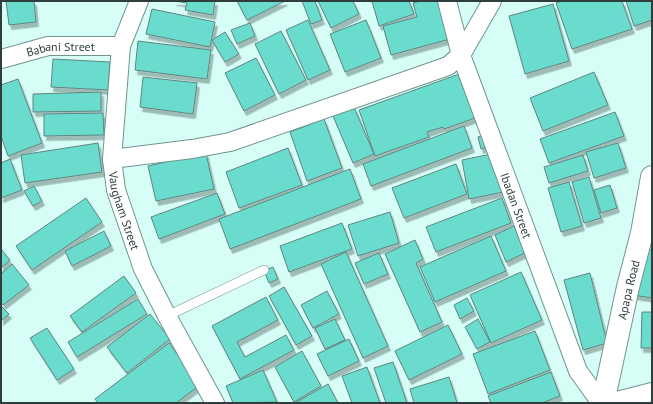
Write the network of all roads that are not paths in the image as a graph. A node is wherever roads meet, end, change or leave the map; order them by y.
1 (139, 1) edge
2 (447, 1) edge
3 (492, 1) edge
4 (121, 46) junction
5 (461, 55) junction
6 (1, 59) edge
7 (112, 159) junction
8 (652, 177) edge
9 (264, 270) dead end
10 (167, 316) junction
11 (652, 392) edge
12 (215, 403) edge
13 (602, 403) edge
14 (609, 403) edge

1 - 4 street, Vaugham Street
2 - 5 street, Ibadan Street
3 - 5 street
4 - 6 street, Babani Street
4 - 7 street, Vaugham Street
5 - 7 street
5 - 13 street, Ibadan Street
7 - 10 street, Vaugham Street
8 - 13 street, Apapa Road
9 - 10 lane
10 - 12 street, Vaugham Street
11 - 14 street

